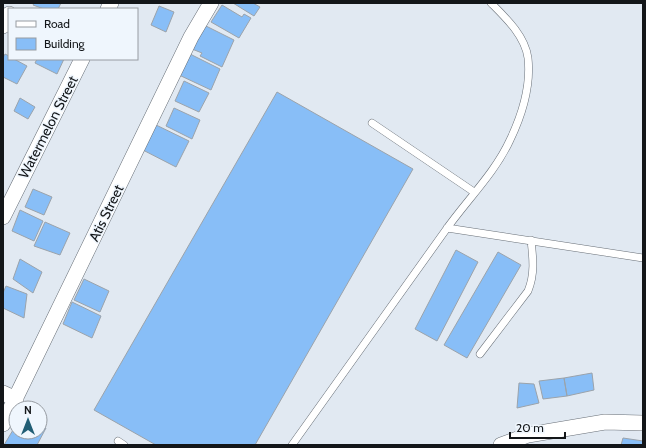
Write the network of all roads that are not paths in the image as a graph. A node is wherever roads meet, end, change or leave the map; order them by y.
1 (211, 3) edge
2 (491, 3) edge
3 (8, 16) edge
4 (3, 26) edge
5 (82, 60) edge
6 (372, 123) dead end
7 (474, 192) junction
8 (3, 217) edge
9 (448, 228) junction
10 (531, 240) junction
11 (643, 258) edge
12 (480, 354) dead end
13 (9, 396) edge
14 (643, 423) edge
15 (3, 424) edge
16 (292, 445) edge
17 (501, 445) edge

1 - 13 street, Atis Street
2 - 7 lane
3 - 4 street
5 - 8 street, Watermelon Street
6 - 7 lane
7 - 9 lane
9 - 10 lane
9 - 16 lane
10 - 11 lane
10 - 12 lane
13 - 15 street, Atis Street
14 - 17 street

